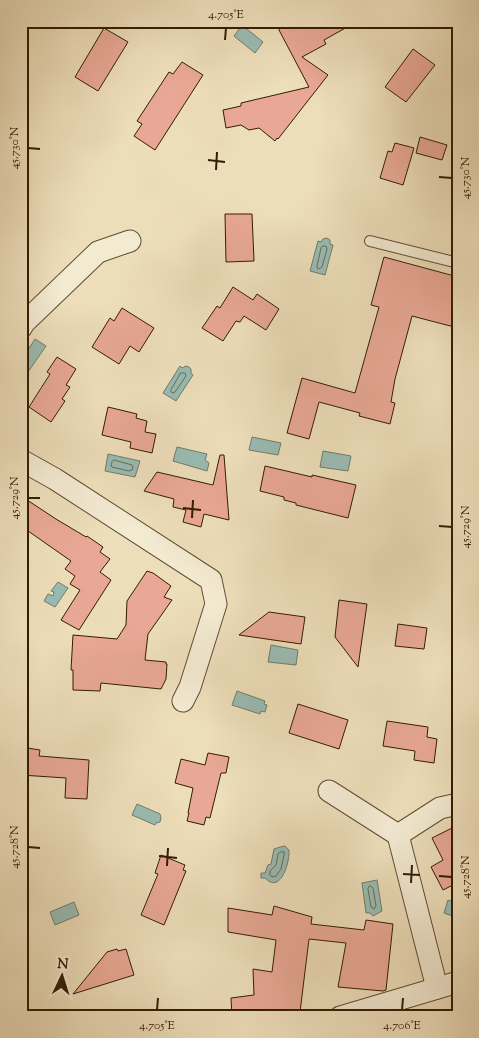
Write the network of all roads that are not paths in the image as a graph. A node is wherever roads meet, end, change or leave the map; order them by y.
1 (130, 241) dead end
2 (370, 241) dead end
3 (458, 263) edge
4 (21, 328) edge
5 (21, 460) edge
6 (183, 701) dead end
7 (329, 791) dead end
8 (458, 804) edge
9 (398, 835) junction
10 (458, 982) edge
11 (437, 988) junction
12 (340, 1017) edge

1 - 4 street
2 - 3 lane
5 - 6 street
7 - 9 street
8 - 9 street
9 - 11 street
10 - 11 street
11 - 12 street

